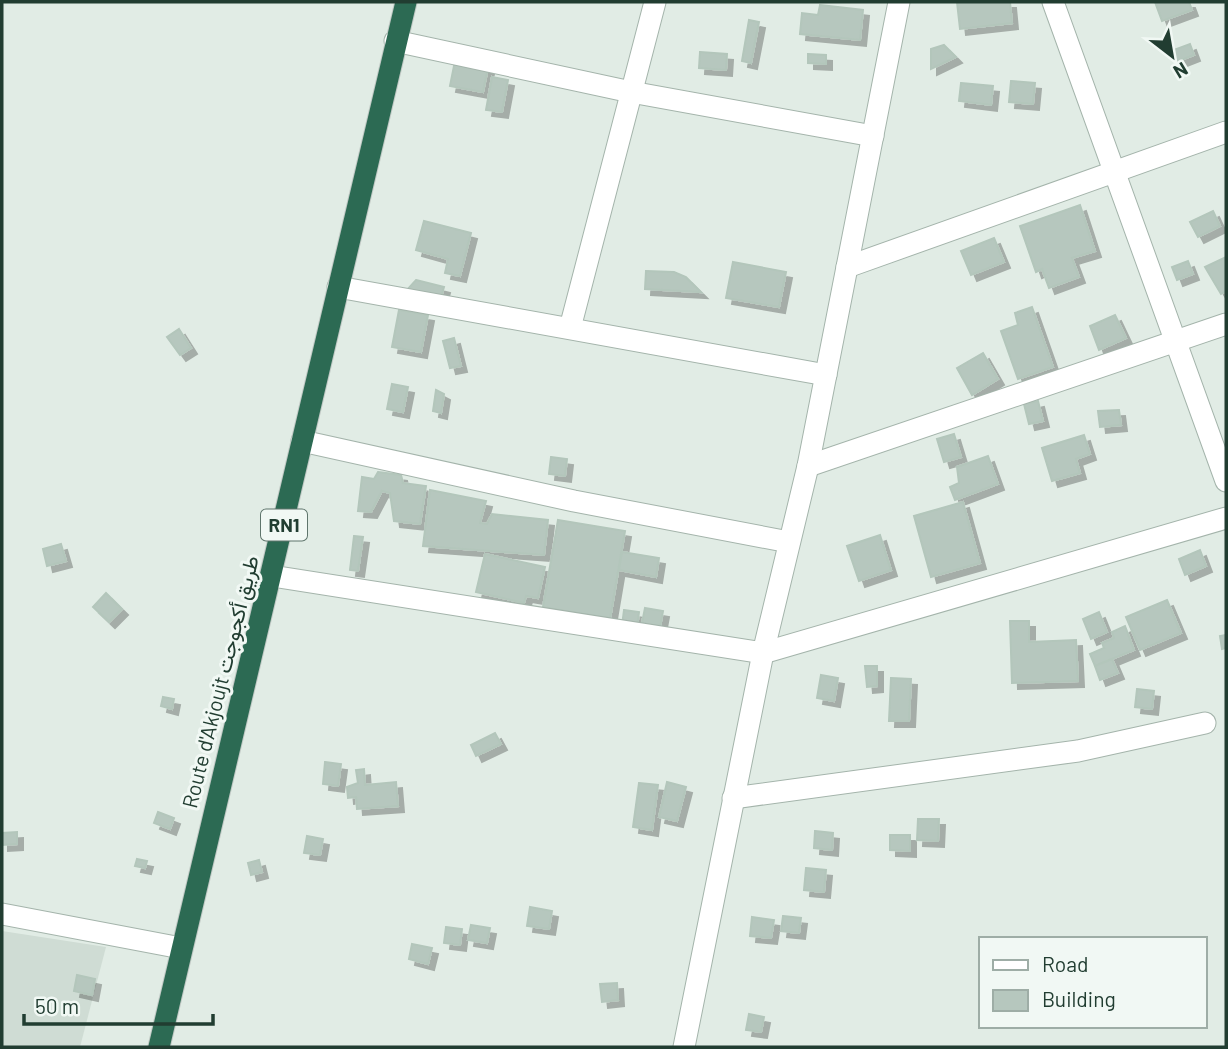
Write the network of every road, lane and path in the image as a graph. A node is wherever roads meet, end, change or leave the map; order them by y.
1 (405, 2) edge
2 (655, 2) edge
3 (899, 2) edge
4 (1053, 2) edge
5 (395, 41) junction
6 (631, 92) junction
7 (1226, 132) edge
8 (873, 136) junction
9 (1116, 170) junction
10 (847, 267) junction
11 (338, 287) junction
12 (1226, 324) edge
13 (570, 328) junction
14 (1178, 343) junction
15 (826, 375) junction
16 (302, 441) junction
17 (808, 467) junction
18 (1226, 481) edge
19 (1226, 518) edge
20 (789, 542) junction
21 (272, 576) junction
22 (763, 653) junction
23 (1205, 723) dead end
24 (733, 798) junction
25 (2, 914) edge
26 (181, 948) junction
27 (159, 1047) edge
28 (684, 1047) edge

1 - 5 highway, Route d'Akjoujt طريق أكجوجت / RN1
2 - 6 street
3 - 8 street
4 - 9 street
5 - 6 street
5 - 11 highway, Route d'Akjoujt طريق أكجوجت / RN1
6 - 8 street
6 - 13 street
7 - 9 street
8 - 10 street
9 - 10 street
9 - 14 street
10 - 15 street
11 - 13 street
11 - 16 highway, Route d'Akjoujt طريق أكجوجت / RN1
12 - 14 street
13 - 15 street
14 - 17 street
14 - 18 street
15 - 17 street
16 - 20 street
16 - 21 highway, Route d'Akjoujt طريق أكجوجت / RN1
17 - 20 street
19 - 22 street
20 - 22 street
21 - 22 street
21 - 26 highway, Route d'Akjoujt طريق أكجوجت / RN1
22 - 24 street
23 - 24 street
24 - 28 street
25 - 26 street
26 - 27 highway, Route d'Akjoujt طريق أكجوجت / RN1

